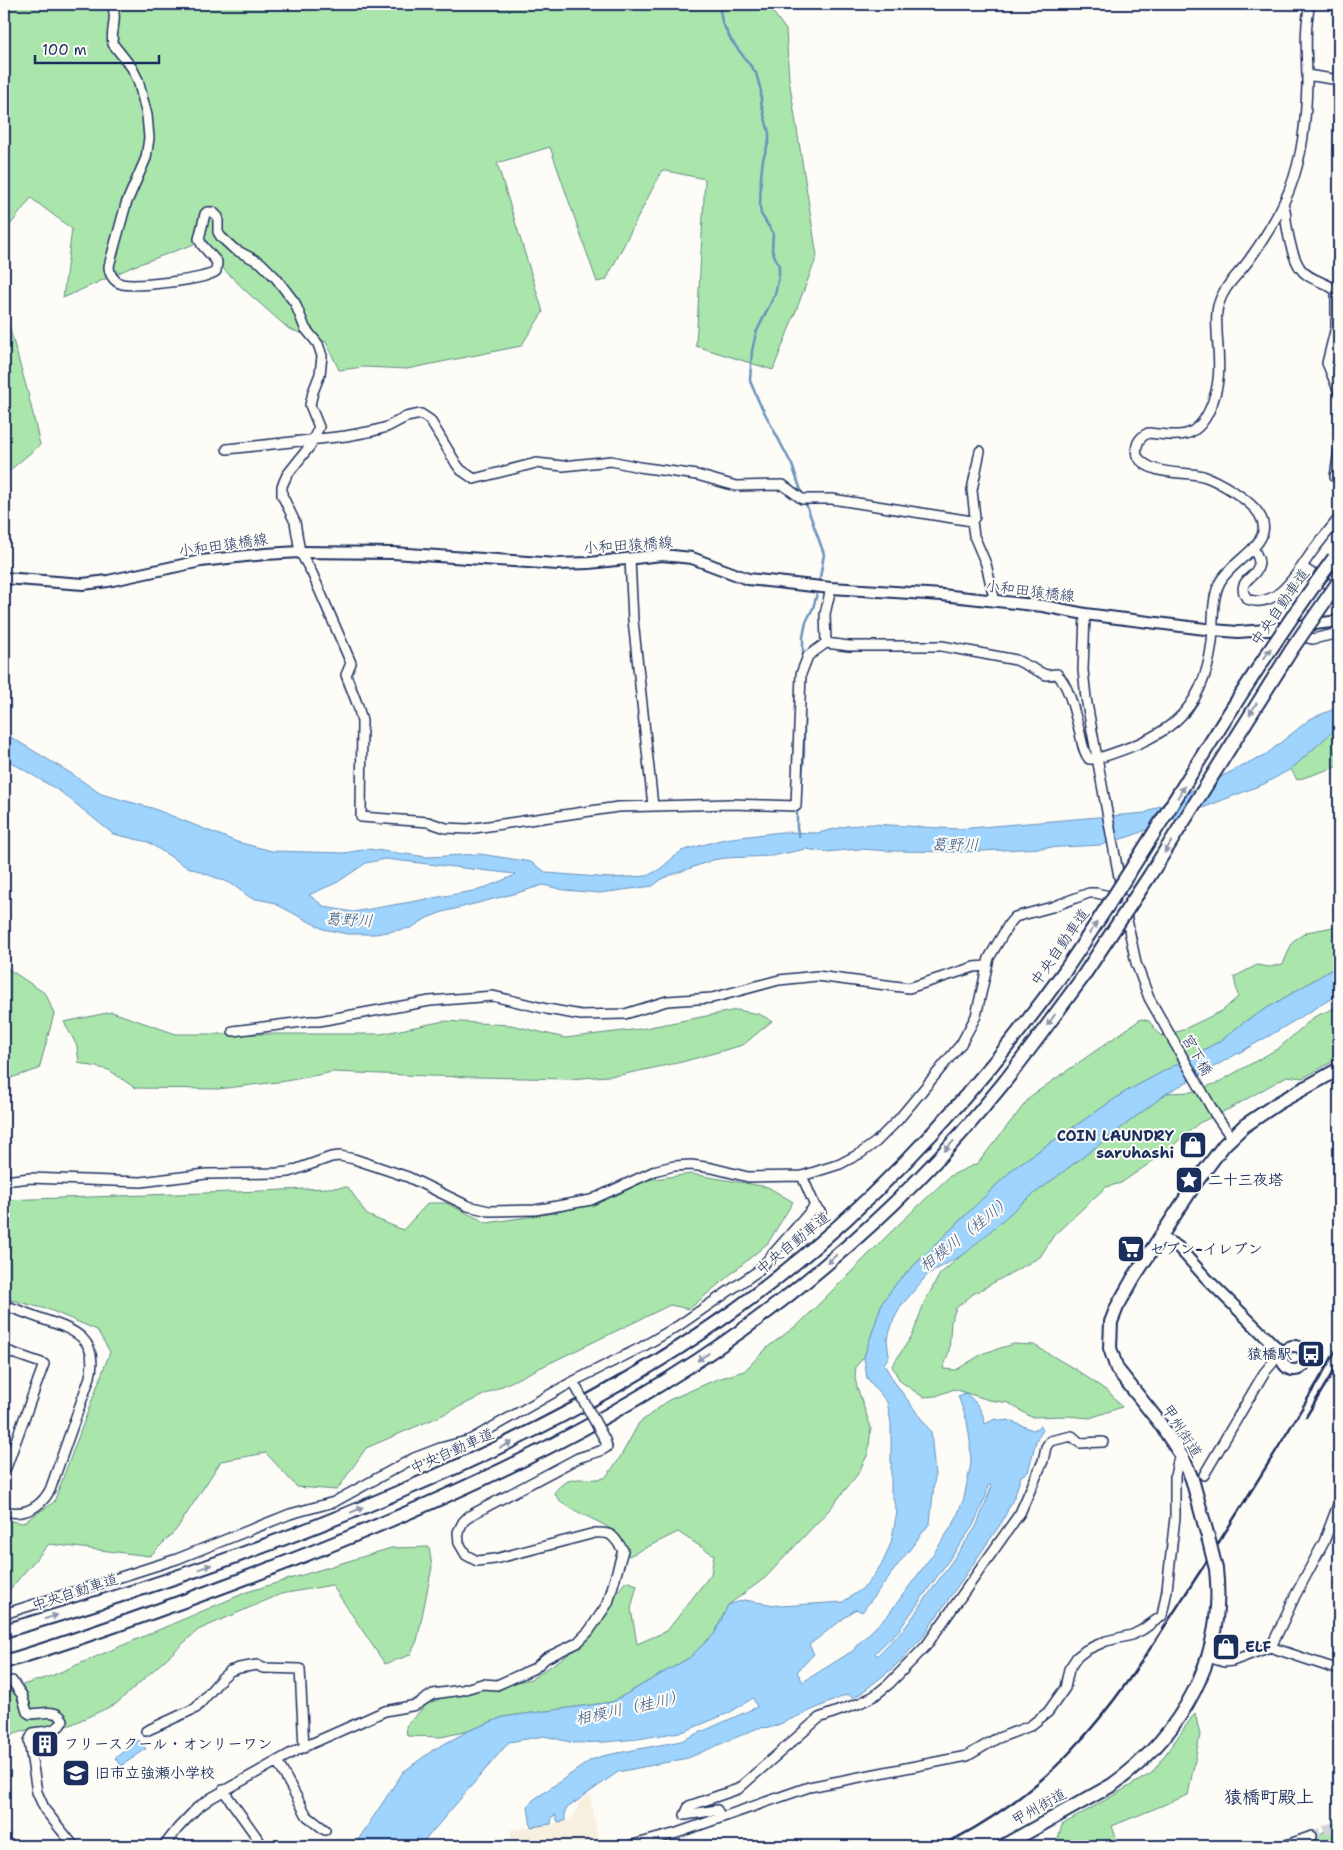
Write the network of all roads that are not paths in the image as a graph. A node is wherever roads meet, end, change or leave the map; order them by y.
1 (112, 4) edge
2 (1310, 4) edge
3 (1306, 75) junction
4 (1339, 80) edge
5 (1283, 204) junction
6 (1339, 392) edge
7 (314, 439) junction
8 (227, 449) dead end
9 (980, 451) dead end
10 (1339, 451) edge
11 (1339, 480) edge
12 (1339, 518) edge
13 (972, 521) junction
14 (1253, 548) junction
15 (300, 552) junction
16 (1337, 555) edge
17 (630, 559) junction
18 (1302, 567) junction
19 (4, 578) edge
20 (1339, 581) edge
21 (831, 588) junction
22 (1339, 591) edge
23 (995, 602) junction
24 (1085, 614) junction
25 (1339, 621) edge
26 (1213, 630) junction
27 (1267, 630) junction
28 (1339, 633) edge
29 (826, 643) junction
30 (1096, 759) junction
31 (653, 806) junction
32 (1123, 899) junction
33 (986, 966) junction
34 (233, 1031) dead end
35 (1339, 1069) edge
36 (1231, 1137) junction
37 (802, 1176) junction
38 (4, 1181) edge
39 (1160, 1236) junction
40 (4, 1305) edge
41 (4, 1350) edge
42 (1281, 1350) joint
43 (574, 1384) junction
44 (1103, 1442) dead end
45 (1183, 1458) junction
46 (4, 1467) edge
47 (1204, 1475) dead end
48 (1339, 1502) edge
49 (4, 1511) edge
50 (311, 1553) junction
51 (4, 1614) edge
52 (4, 1631) edge
53 (1270, 1647) junction
54 (1208, 1657) junction
55 (4, 1662) edge
56 (1339, 1670) edge
57 (8, 1676) edge
58 (146, 1731) dead end
59 (304, 1748) junction
60 (277, 1761) junction
61 (224, 1790) junction
62 (722, 1817) junction
63 (325, 1830) dead end
64 (1312, 1836) tunnel mouth
65 (74, 1846) edge
66 (164, 1846) edge
67 (263, 1846) edge
68 (629, 1846) edge
69 (1003, 1846) edge
70 (1284, 1846) edge

1 - 7 street
2 - 3 street
3 - 4 street
3 - 5 street
5 - 6 street
5 - 14 street
7 - 8 street
7 - 13 street
7 - 15 street
9 - 13 street
10 - 11 street
12 - 18 street
13 - 23 street
14 - 18 street
14 - 26 street
15 - 17 main road, 小和田猿橋線
15 - 19 main road, 小和田猿橋線
15 - 31 street
52 -> 16 highway, 中央自動車道, bridge
17 - 21 main road, 小和田猿橋線
17 - 31 street
18 - 22 street
20 -> 50 highway, bridge
21 - 23 main road, 小和田猿橋線
21 - 29 street
23 - 24 main road, 小和田猿橋線
24 - 26 main road, 小和田猿橋線
24 - 30 street, 宮下橋
25 - 27 main road, 小和田猿橋線
26 - 27 main road, 小和田猿橋線
26 - 30 street
27 - 28 street
29 - 30 street
29 - 31 street
30 - 32 street, 宮下橋
32 - 33 street
32 - 36 street, 宮下橋
33 - 34 street
33 - 37 street
35 - 36 highway, 甲州街道
36 - 39 highway, 甲州街道
37 - 38 street
37 - 43 street
39 - 42 main road
39 - 45 highway, 甲州街道
40 - 49 street
41 - 46 street
42 - 47 street
43 - 51 street
43 - 59 street, bridge
44 - 62 street
45 - 54 highway, 甲州街道, bridge
45 - 62 street
48 - 53 street
50 - 55 highway
50 - 57 highway
53 - 54 street
53 - 56 street
54 - 69 highway, 甲州街道
57 - 65 street
58 - 59 street
59 - 60 street
60 - 61 street
60 - 63 street
61 - 66 street
61 - 67 street
62 - 68 street
64 - 70 street

